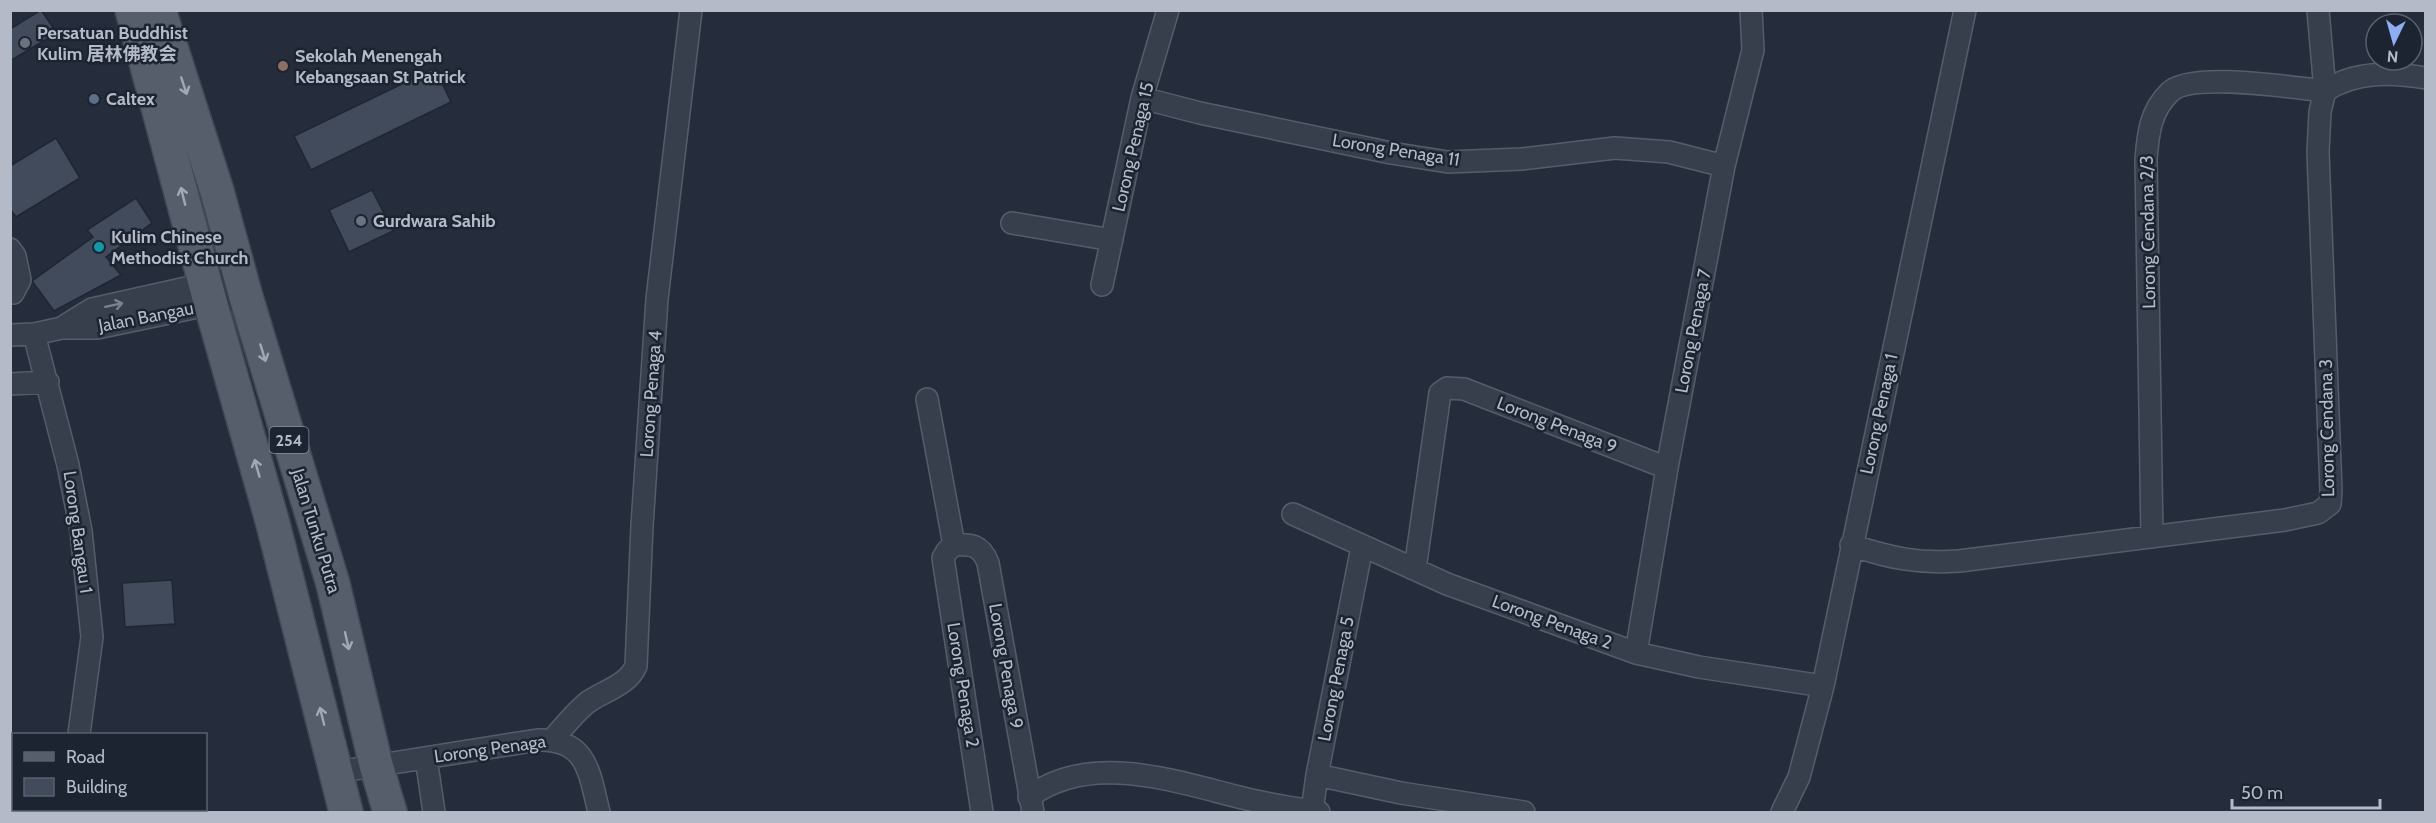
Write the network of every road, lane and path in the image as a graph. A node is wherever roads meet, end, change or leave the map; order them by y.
1 (132, 10) edge
2 (159, 10) edge
3 (691, 10) edge
4 (1168, 10) edge
5 (1751, 10) edge
6 (1965, 10) edge
7 (2318, 10) edge
8 (2426, 78) edge
9 (2325, 91) junction
10 (1142, 98) junction
11 (1724, 166) junction
12 (1012, 223) dead end
13 (1112, 240) junction
14 (10, 249) edge
15 (197, 253) junction
16 (1102, 285) dead end
17 (243, 286) junction
18 (12, 293) edge
19 (208, 295) junction
20 (172, 302) junction
21 (34, 334) junction
22 (10, 335) edge
23 (221, 338) junction
24 (48, 382) junction
25 (10, 384) edge
26 (927, 399) dead end
27 (1667, 468) junction
28 (1293, 514) dead end
29 (2152, 537) junction
30 (1851, 546) junction
31 (1362, 547) junction
32 (949, 551) junction
33 (1415, 569) junction
34 (1636, 653) junction
35 (1823, 686) junction
36 (79, 733) edge
37 (552, 740) junction
38 (426, 758) junction
39 (376, 765) junction
40 (336, 772) junction
41 (1317, 775) junction
42 (1031, 805) edge
43 (1315, 812) edge
44 (346, 813) edge
45 (390, 813) edge
46 (434, 813) edge
47 (599, 813) edge
48 (982, 813) edge
49 (1524, 813) edge
50 (1782, 813) edge

15 -> 1 main road, Jalan Tunku Putra / 254
2 -> 17 main road, Jalan Tunku Putra / 254
3 - 37 street, Lorong Penaga 4
4 - 10 street, Lorong Penaga 15
5 - 11 street, Lorong Penaga 7
6 - 30 street, Lorong Penaga 1
7 - 9 street, Lorong Cendana 3
8 - 9 street
9 - 29 street, Lorong Cendana 3
9 - 29 street, Lorong Cendana 2/3
10 - 11 street, Lorong Penaga 11
10 - 13 street, Lorong Penaga 15
11 - 27 street, Lorong Penaga 7
12 - 13 street
13 - 16 street, Lorong Penaga 15
14 - 18 street
15 - 19 main road, Jalan Tunku Putra / 254
15 - 20 street
17 - 19 street, Jalan Bangau
17 -> 39 main road, Jalan Tunku Putra / 254
19 - 20 street, Jalan Bangau
19 - 23 main road, Jalan Tunku Putra / 254
20 - 21 street, Jalan Bangau
20 - 23 street
21 - 22 street
21 - 24 street, Lorong Bangau 1
40 -> 23 main road, Jalan Tunku Putra / 254
24 - 25 street
24 - 36 street, Lorong Bangau 1
26 - 32 street, Lorong Penaga 2
27 - 33 street, Lorong Penaga 9
27 - 34 street, Lorong Penaga 7
28 - 31 street, Lorong Penaga 2
29 - 30 street, Lorong Cendana 3
30 - 35 street, Lorong Penaga 1
31 - 33 street, Lorong Penaga 2
31 - 41 street, Lorong Penaga 5
32 - 42 street, Lorong Penaga 9
32 - 48 street, Lorong Penaga 2
33 - 34 street, Lorong Penaga 2
34 - 35 street, Lorong Penaga 2
35 - 50 street, Lorong Penaga 1
37 - 38 street, Lorong Penaga
37 - 47 street, Lorong Penaga
38 - 39 street, Lorong Penaga
38 - 46 street
39 - 40 street, Lorong Penaga
39 - 45 main road, Jalan Tunku Putra / 254
40 - 44 main road, Jalan Tunku Putra / 254
41 - 43 street, Lorong Penaga 5
41 - 49 street
42 - 43 street

